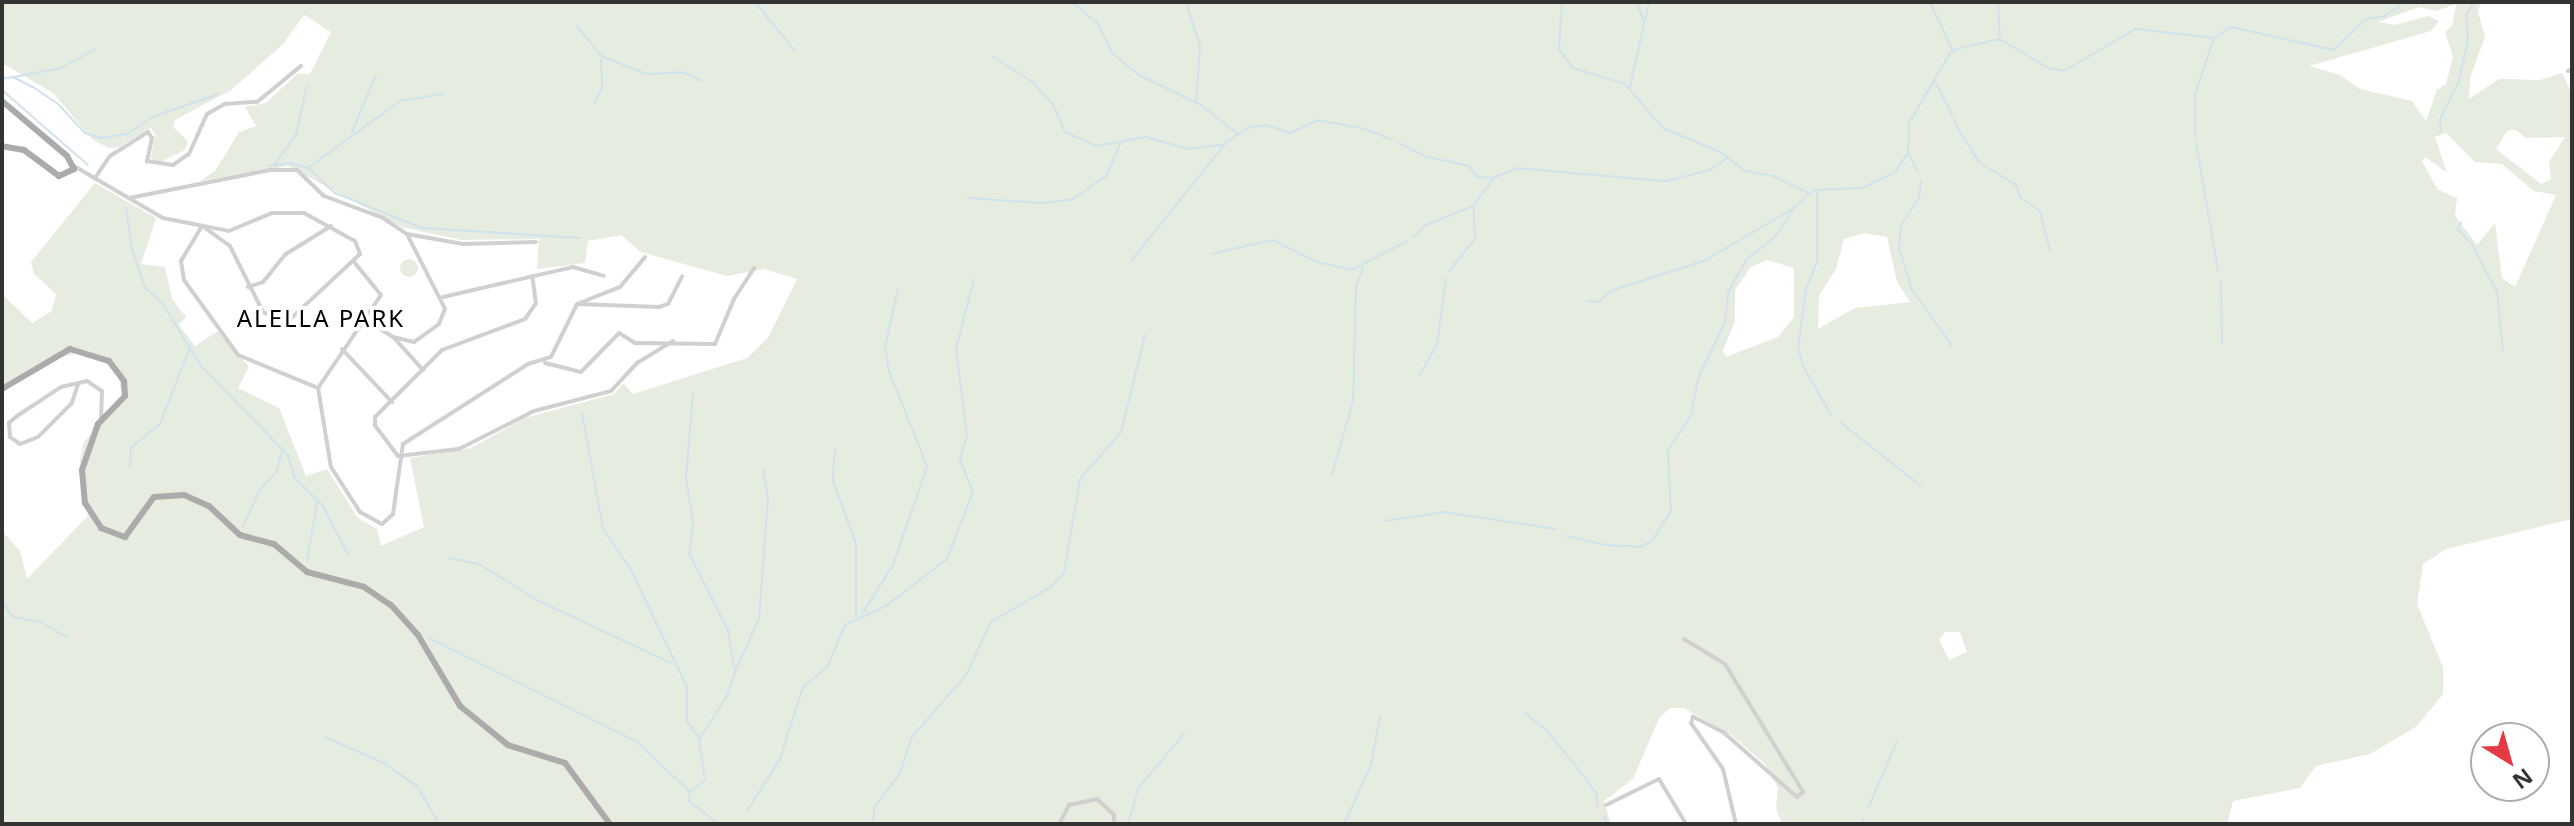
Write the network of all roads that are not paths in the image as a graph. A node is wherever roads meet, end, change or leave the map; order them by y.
1 (301, 66) dead end
2 (2, 101) edge
3 (2, 146) edge
4 (74, 169) junction
5 (95, 178) junction
6 (127, 198) junction
7 (202, 226) junction
8 (331, 226) junction
9 (407, 234) junction
10 (536, 242) dead end
11 (645, 257) dead end
12 (355, 263) junction
13 (754, 268) dead end
14 (532, 276) junction
15 (604, 276) dead end
16 (682, 276) dead end
17 (248, 287) junction
18 (443, 297) junction
19 (577, 304) junction
20 (361, 317) junction
21 (393, 337) junction
22 (673, 341) junction
23 (342, 349) junction
24 (544, 363) junction
25 (423, 370) junction
26 (78, 384) junction
27 (318, 388) junction
28 (2, 389) edge
29 (392, 402) junction
30 (101, 420) junction
31 (398, 456) junction
32 (1684, 639) dead end
33 (1606, 805) dead end
34 (610, 824) edge
35 (1059, 824) edge
36 (1114, 824) edge
37 (1686, 824) edge
38 (1736, 824) edge

1 - 5 street
2 - 4 main road
3 - 4 main road
4 - 5 street
5 - 6 street
6 - 7 street
6 - 9 street
7 - 8 street
7 - 17 street
7 - 27 street
8 - 12 street
8 - 17 street
9 - 10 street
9 - 18 street
11 - 19 street
12 - 17 street
12 - 20 street
13 - 22 street
14 - 15 street
14 - 18 street
14 - 25 street
16 - 19 street
18 - 21 street
19 - 24 street
20 - 21 street
20 - 23 street
21 - 25 street
22 - 24 street
22 - 31 street
23 - 27 street
23 - 29 street
24 - 31 street
25 - 29 street
26 - 26 street
26 - 30 street
27 - 31 street
28 - 30 main road
29 - 31 street
30 - 34 main road
32 - 38 street
33 - 37 street
35 - 36 street

